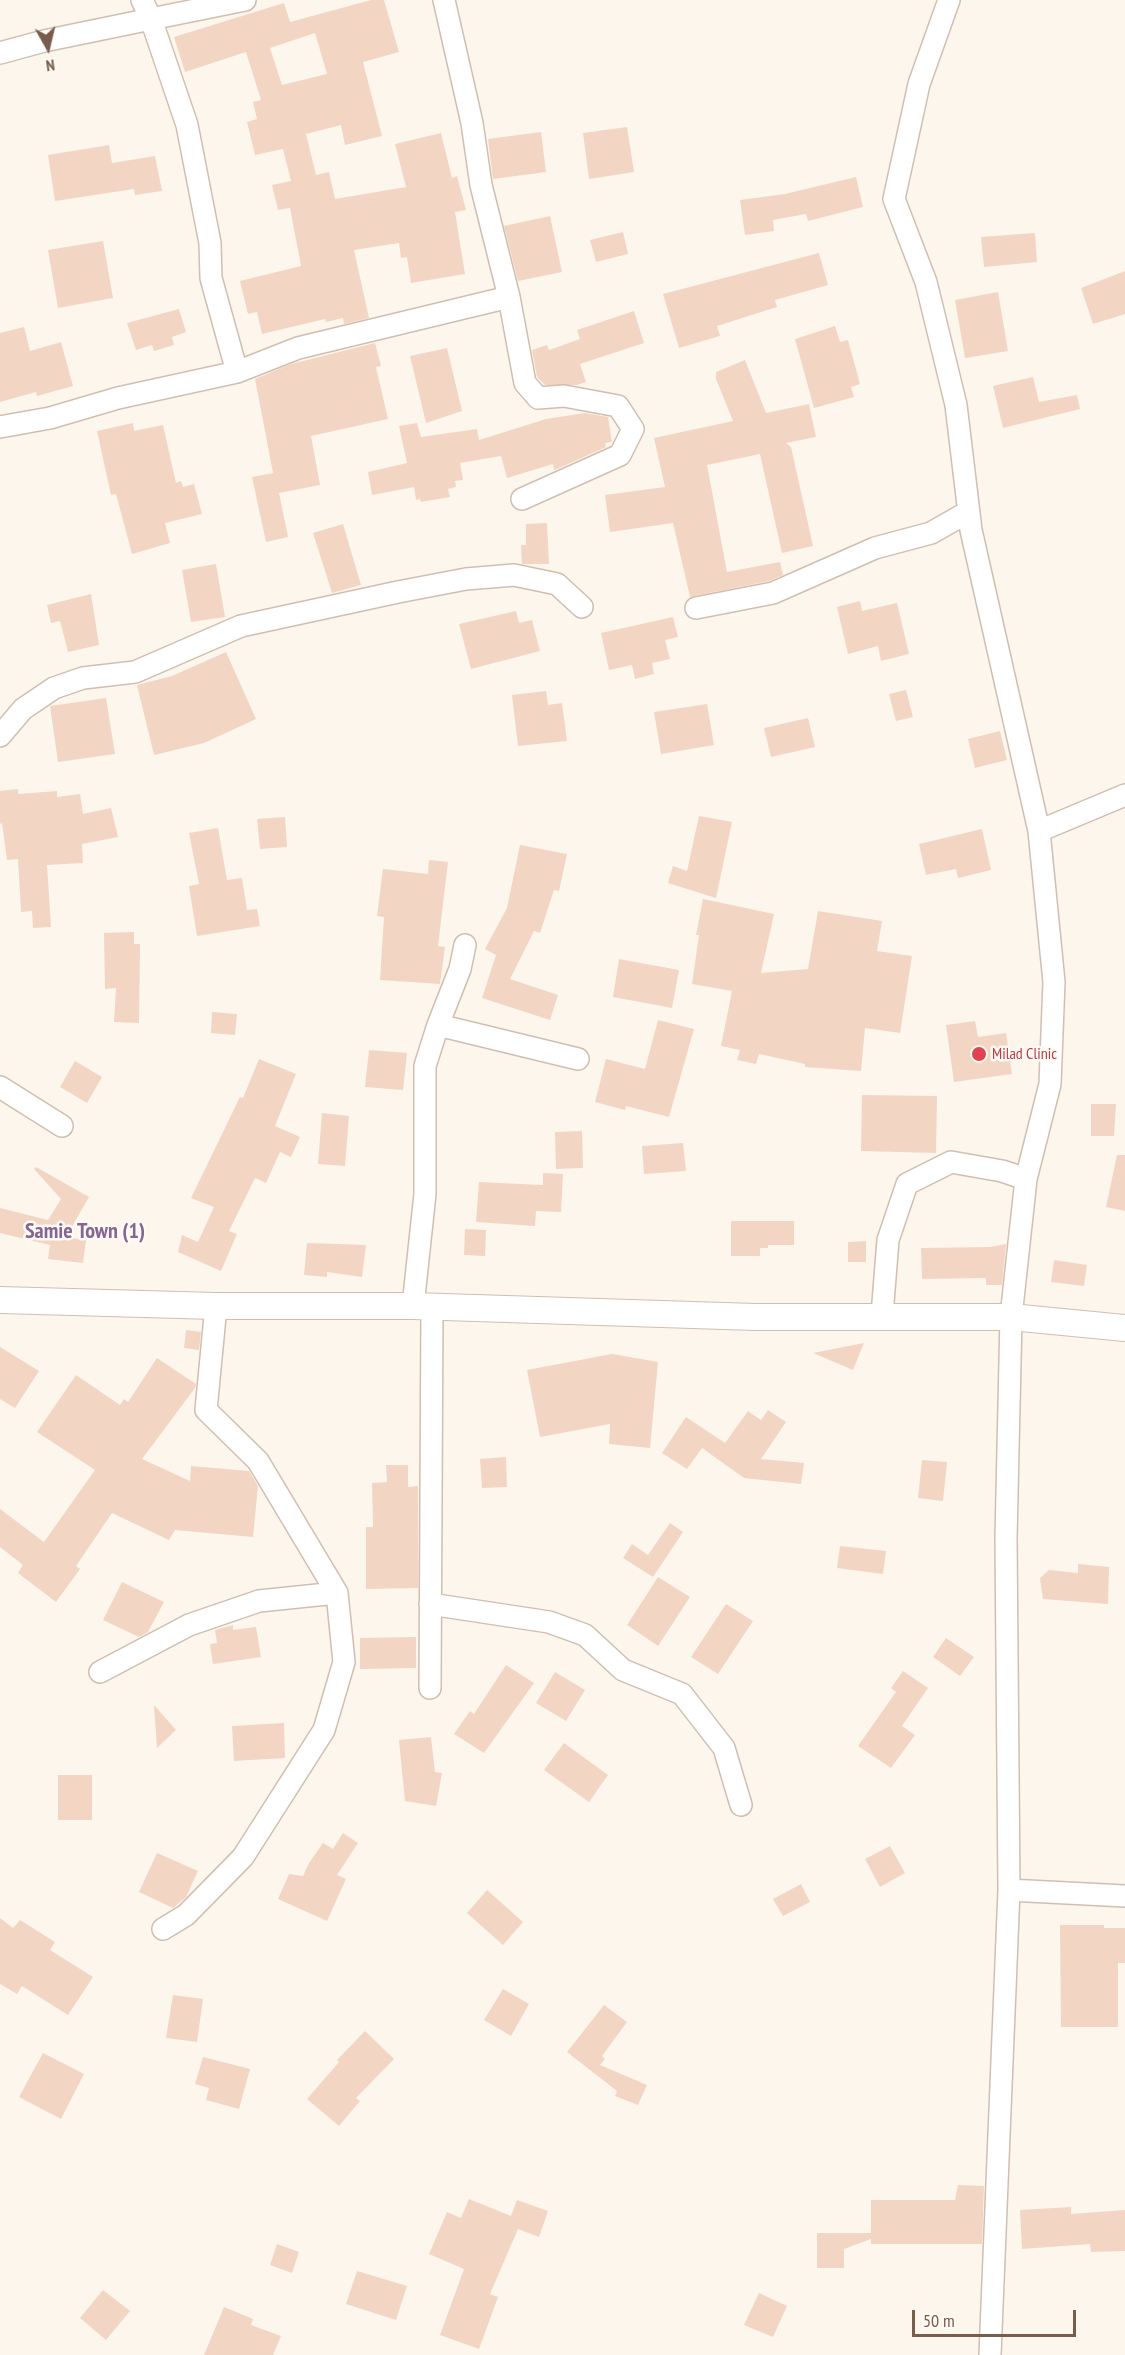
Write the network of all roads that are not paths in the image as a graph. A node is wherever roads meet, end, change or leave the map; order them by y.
1 (245, 0) edge
2 (444, 0) edge
3 (949, 0) edge
4 (146, 10) edge
5 (0, 53) edge
6 (509, 297) junction
7 (237, 372) junction
8 (0, 427) edge
9 (522, 500) dead end
10 (968, 512) junction
11 (582, 607) dead end
12 (696, 608) dead end
13 (0, 736) edge
14 (1125, 795) edge
15 (1039, 831) junction
16 (465, 945) dead end
17 (438, 1025) junction
18 (578, 1059) dead end
19 (0, 1087) edge
20 (62, 1126) dead end
21 (1026, 1179) junction
22 (0, 1300) edge
23 (216, 1306) junction
24 (423, 1306) junction
25 (882, 1315) junction
26 (1011, 1317) junction
27 (1125, 1328) edge
28 (337, 1593) junction
29 (430, 1604) junction
30 (100, 1672) dead end
31 (430, 1688) dead end
32 (741, 1804) dead end
33 (1009, 1890) junction
34 (1125, 1896) edge
35 (164, 1929) dead end
36 (990, 2355) edge

1 - 4 street
2 - 6 street
3 - 10 street
4 - 5 street
4 - 7 street
6 - 7 street
6 - 9 street
7 - 8 street
10 - 12 street
10 - 15 street
11 - 13 street
14 - 15 street
15 - 21 street
16 - 17 street
17 - 18 street
17 - 24 street
19 - 20 street
21 - 25 street
21 - 26 street
22 - 23 street
23 - 24 street
23 - 28 street
24 - 25 street
24 - 29 street
25 - 26 street
26 - 27 street
26 - 33 street
28 - 30 street
28 - 35 street
29 - 31 street
29 - 32 street
33 - 34 street
33 - 36 street

